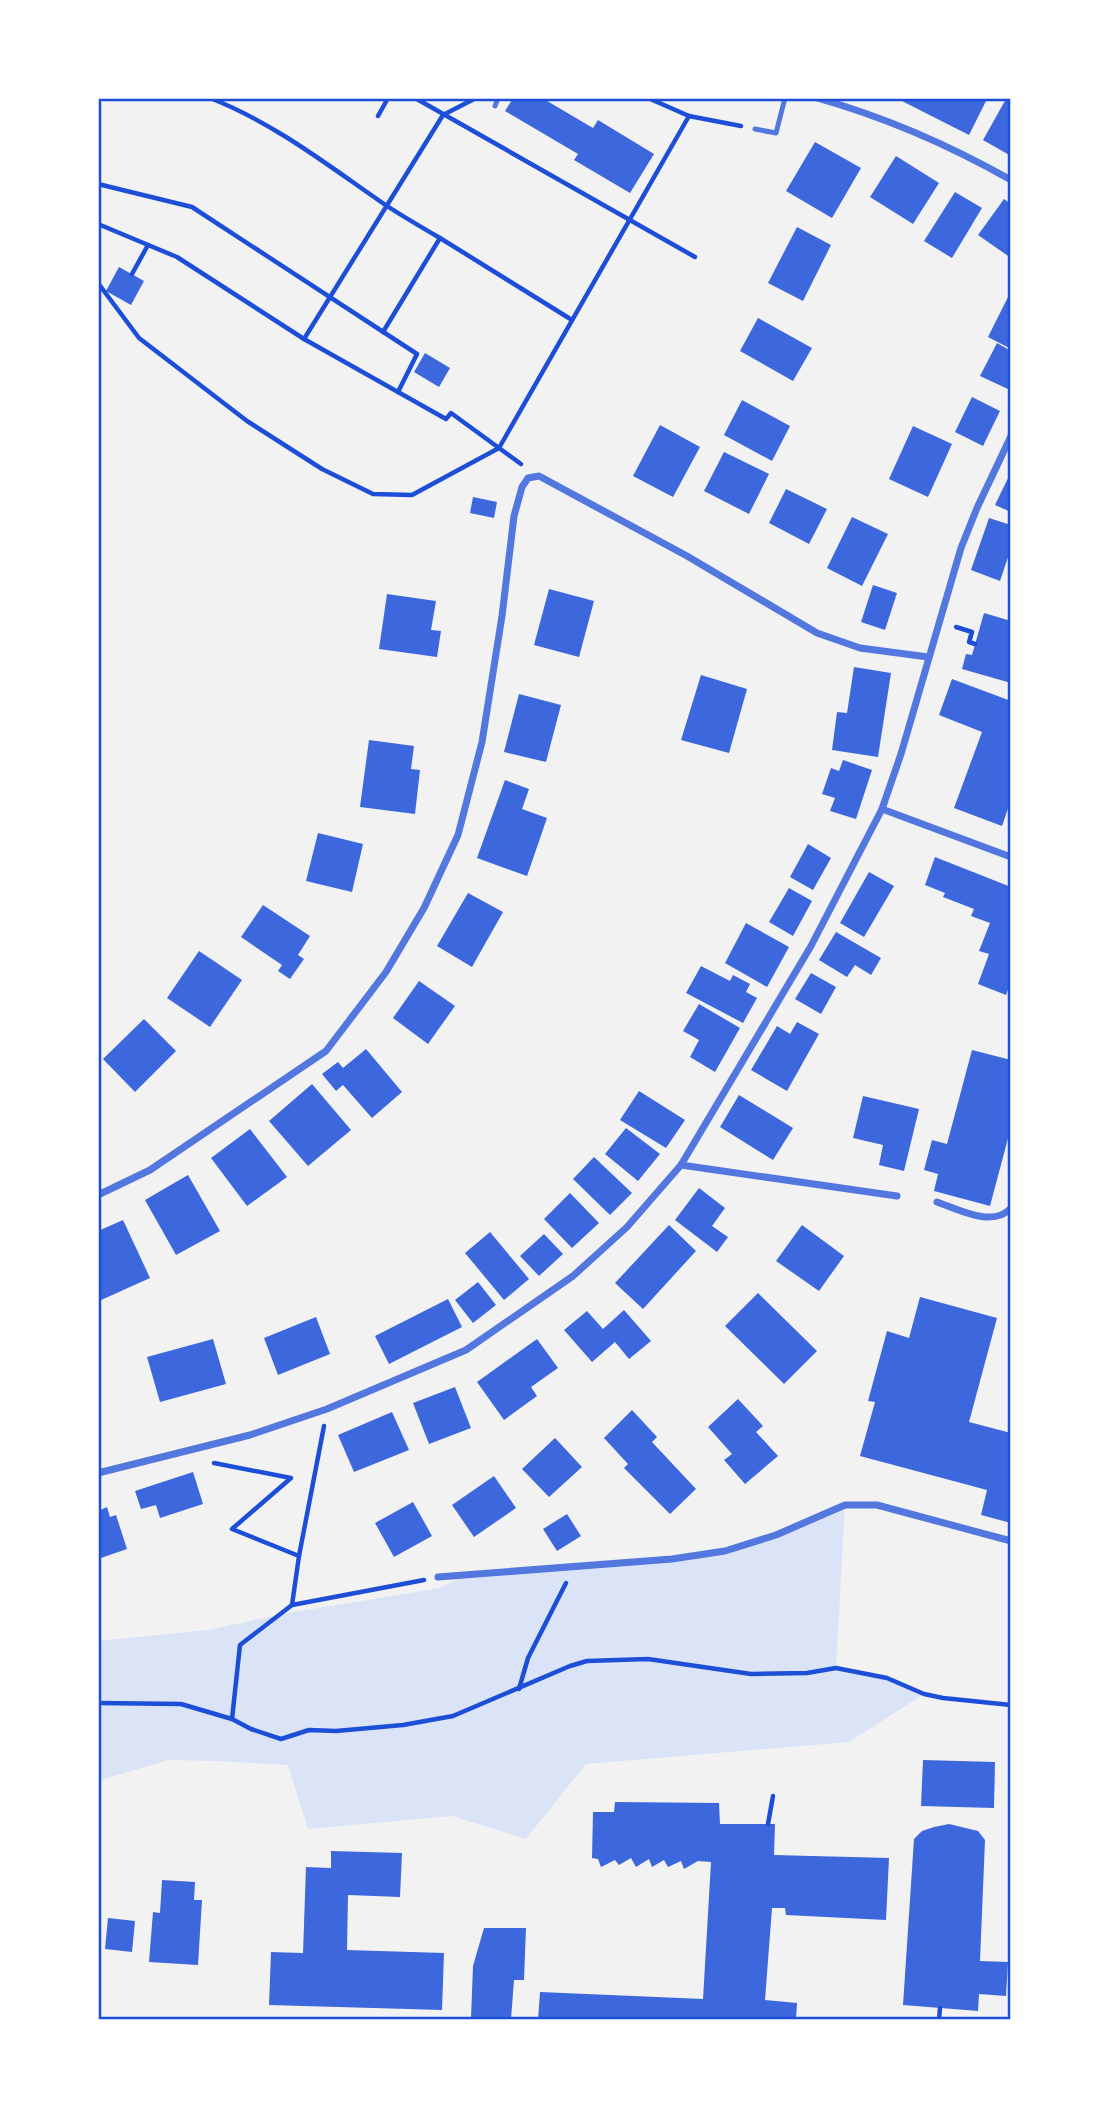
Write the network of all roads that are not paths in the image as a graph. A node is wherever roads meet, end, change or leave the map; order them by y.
1 (498, 98) edge
2 (785, 98) edge
3 (817, 98) edge
4 (495, 106) dead end
5 (755, 128) dead end
6 (1011, 180) edge
7 (1011, 436) edge
8 (928, 657) junction
9 (882, 809) junction
10 (1011, 857) edge
11 (681, 1165) junction
12 (98, 1195) edge
13 (897, 1196) dead end
14 (937, 1202) dead end
15 (1011, 1208) edge
16 (98, 1473) edge
17 (1011, 1541) edge
18 (439, 1577) road end

1 - 4 lane
2 - 5 lane
3 - 6 street
7 - 8 street
8 - 9 street
8 - 12 street
9 - 10 street
9 - 11 street
11 - 13 street
11 - 16 street
14 - 15 street
17 - 18 street

